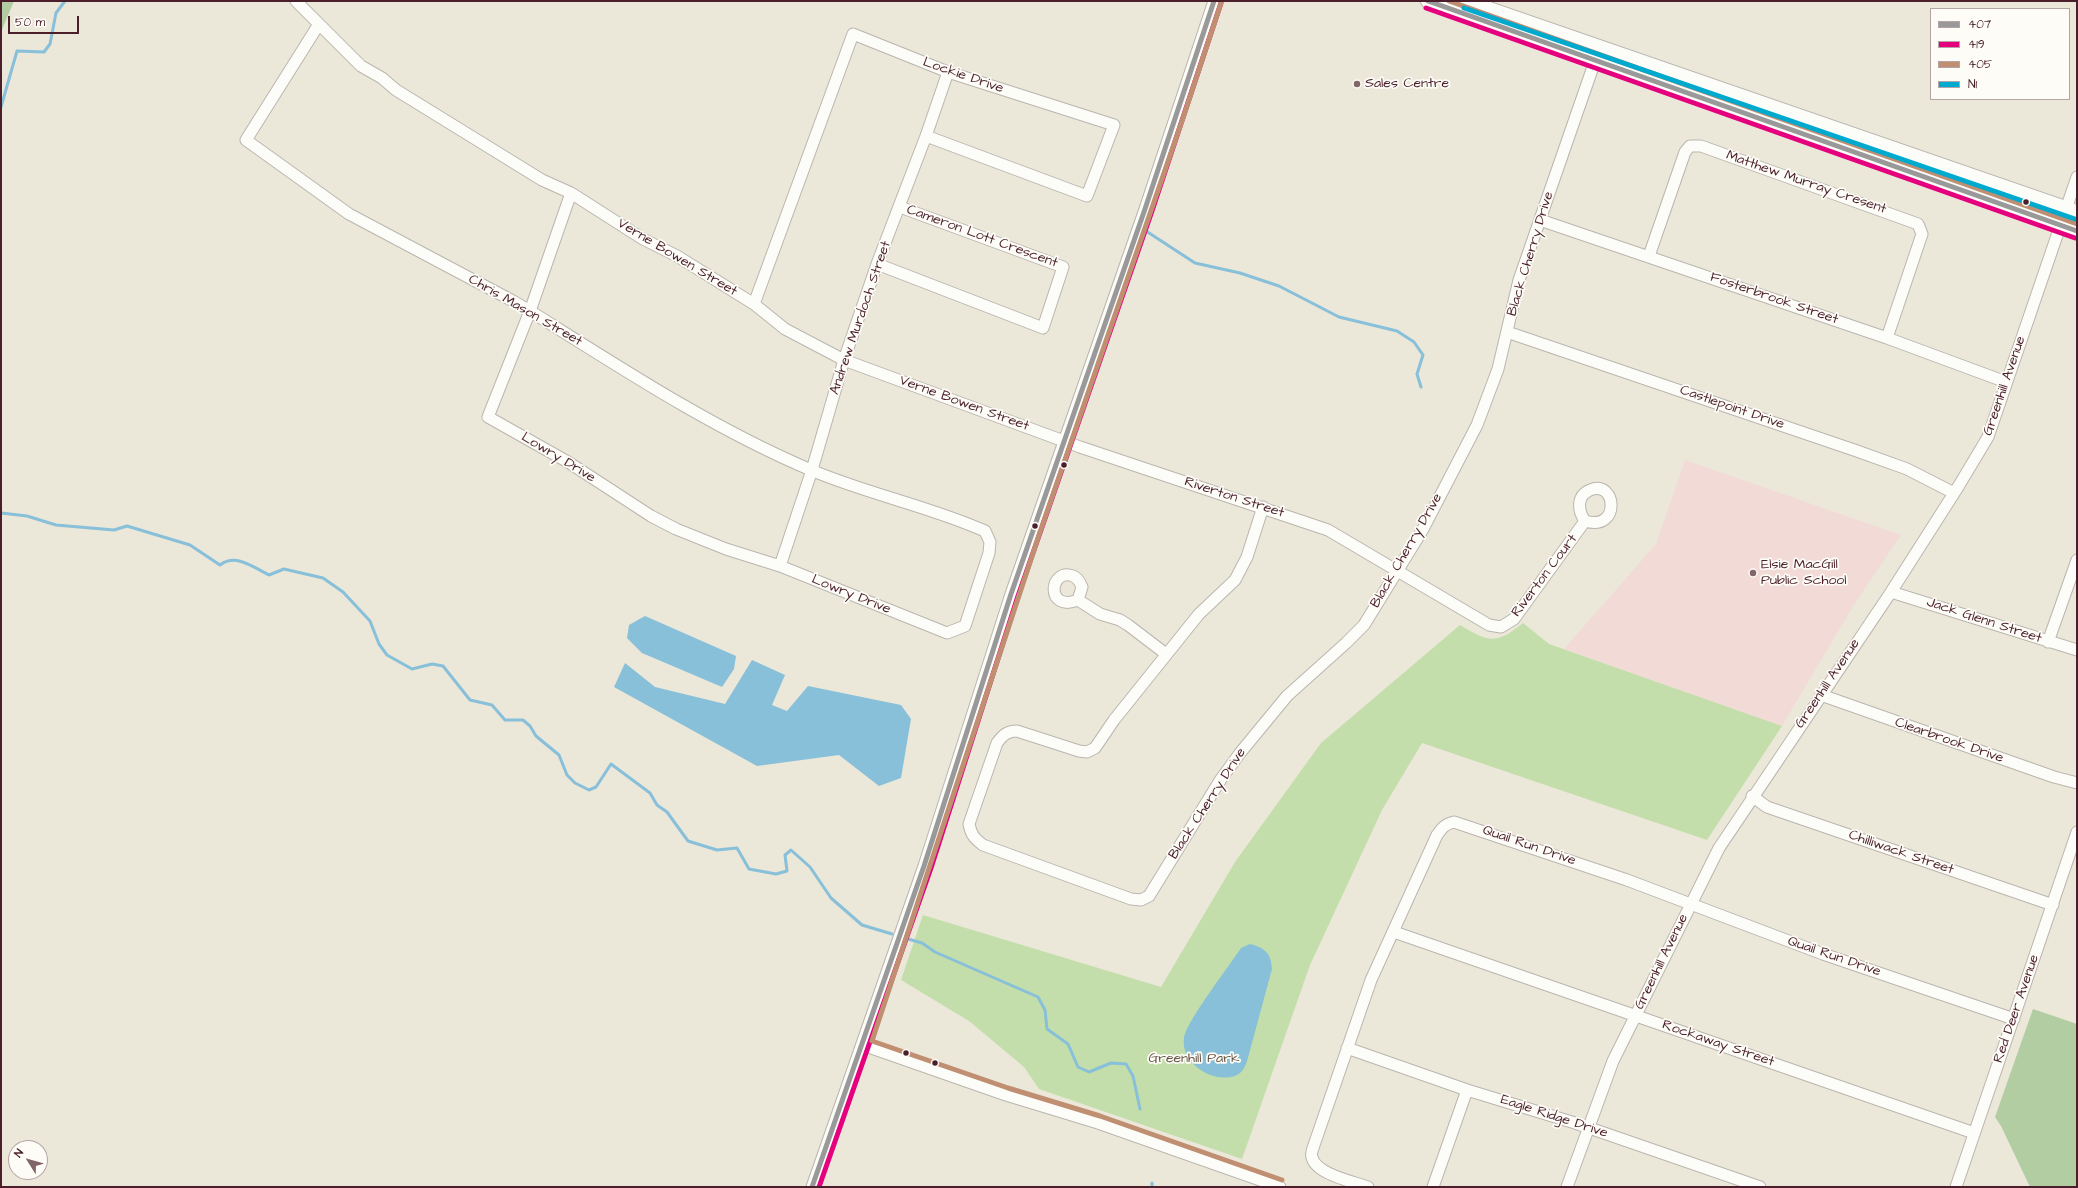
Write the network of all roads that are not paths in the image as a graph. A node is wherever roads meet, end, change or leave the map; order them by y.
1 (296, 1) edge
2 (1214, 1) edge
3 (1428, 1) edge
4 (1466, 1) edge
5 (319, 24) junction
6 (1595, 61) junction
7 (948, 72) junction
8 (926, 136) junction
9 (2077, 178) edge
10 (571, 193) junction
11 (900, 207) junction
12 (2072, 210) edge
13 (1540, 220) junction
14 (2060, 226) junction
15 (2077, 231) edge
16 (1649, 256) junction
17 (877, 264) junction
18 (754, 304) junction
19 (530, 311) junction
20 (1507, 332) junction
21 (1887, 338) junction
22 (844, 360) junction
23 (2006, 382) junction
24 (1063, 441) junction
25 (812, 470) junction
26 (1954, 493) junction
27 (1263, 507) junction
28 (1585, 521) dead end
29 (2077, 560) edge
30 (780, 566) junction
31 (1397, 570) junction
32 (1891, 592) junction
33 (1078, 600) dead end
34 (2048, 642) junction
35 (2077, 650) edge
36 (1166, 654) junction
37 (1821, 695) junction
38 (2077, 783) edge
39 (1752, 796) junction
40 (2077, 832) edge
41 (1691, 904) junction
42 (2053, 905) junction
43 (1394, 932) junction
44 (1636, 1015) junction
45 (2014, 1019) junction
46 (863, 1045) junction
47 (1347, 1048) junction
48 (1467, 1090) junction
49 (1588, 1128) junction
50 (1974, 1133) junction
51 (812, 1187) edge
52 (1280, 1187) edge
53 (1368, 1187) edge
54 (1433, 1187) edge
55 (1567, 1187) edge
56 (1760, 1187) edge
57 (1956, 1187) edge

1 - 5 street, Verne Bowen Street
2 - 24 street
3 - 6 main road
4 - 12 main road
5 - 10 street, Verne Bowen Street
5 - 19 street, Chris Mason Street
6 - 13 street, Black Cherry Drive
6 - 14 main road
7 - 8 street, Andrew Murdoch Street
7 - 8 street, Lockie Drive
7 - 18 street, Lockie Drive
8 - 11 street, Andrew Murdoch Street
9 - 12 street, Greenhill Avenue
10 - 18 street, Verne Bowen Street
10 - 19 street
11 - 17 street, Andrew Murdoch Street
11 - 17 street, Cameron Lott Crescent
12 - 14 street, Greenhill Avenue
13 - 16 street, Fosterbrook Street
13 - 20 street, Black Cherry Drive
14 - 15 main road
14 - 23 street, Greenhill Avenue
16 - 21 street, Fosterbrook Street
16 - 21 street, Matthew Murray Cresent
17 - 22 street, Andrew Murdoch Street
18 - 22 street, Verne Bowen Street
19 - 25 street, Chris Mason Street
19 - 30 street, Lowry Drive
20 - 26 street, Castlepoint Drive
20 - 31 street, Black Cherry Drive
21 - 23 street, Fosterbrook Street
22 - 24 street, Verne Bowen Street
22 - 25 street, Andrew Murdoch Street
23 - 26 street, Greenhill Avenue
24 - 27 street, Riverton Street
24 - 46 street
25 - 30 street, Andrew Murdoch Street
25 - 30 street, Lowry Drive
26 - 32 street, Greenhill Avenue
27 - 31 street, Riverton Street
27 - 36 street, Black Cherry Drive
28 - 31 street, Riverton Court
29 - 34 street
31 - 36 street, Black Cherry Drive
32 - 34 street, Jack Glenn Street
32 - 37 street, Greenhill Avenue
33 - 36 street
34 - 35 street, Jack Glenn Street
37 - 38 street, Clearbrook Drive
37 - 39 street, Greenhill Avenue
39 - 41 street, Greenhill Avenue
39 - 42 street, Chilliwack Street
40 - 42 street, Red Deer Avenue
41 - 43 street, Quail Run Drive
41 - 44 street, Greenhill Avenue
41 - 45 street, Quail Run Drive
42 - 45 street, Red Deer Avenue
43 - 44 street, Rockaway Street
43 - 47 street, Quail Run Drive
44 - 49 street, Greenhill Avenue
44 - 50 street, Rockaway Street
45 - 50 street, Red Deer Avenue
46 - 51 street
46 - 52 street
47 - 48 street, Eagle Ridge Drive
47 - 53 street, Quail Run Drive
48 - 49 street, Eagle Ridge Drive
48 - 54 street
49 - 55 street, Greenhill Avenue
49 - 56 street, Eagle Ridge Drive
50 - 57 street, Red Deer Avenue

